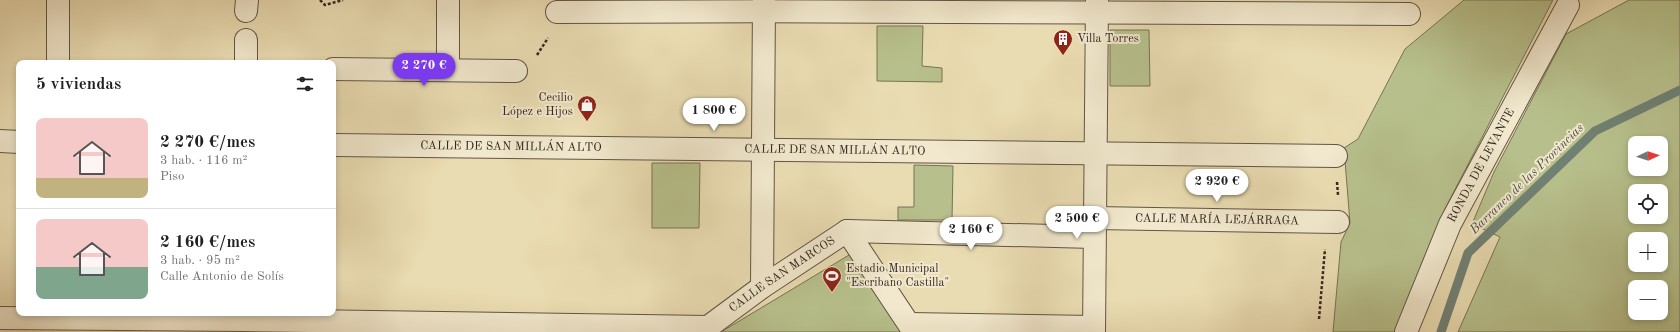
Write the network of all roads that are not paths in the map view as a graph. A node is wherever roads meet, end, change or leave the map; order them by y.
1 (58, 0) edge
2 (448, 0) edge
3 (764, 5) edge
4 (1568, 5) dead end
5 (1097, 7) edge
6 (557, 12) road end
7 (1409, 14) dead end
8 (246, 40) dead end
9 (58, 60) edge
10 (246, 60) edge
11 (336, 69) edge
12 (448, 70) junction
13 (516, 71) road end
14 (0, 142) edge
15 (16, 142) edge
16 (336, 145) edge
17 (763, 149) junction
18 (1095, 153) junction
19 (1336, 156) road end
20 (1338, 222) road end
21 (1094, 228) junction
22 (848, 231) junction
23 (762, 287) junction
24 (0, 318) edge
25 (243, 322) edge
26 (911, 328) edge
27 (704, 329) edge
28 (1094, 329) edge
29 (1406, 332) edge

1 - 9 street
2 - 12 street
3 - 5 street
3 - 6 street
3 - 17 street
4 - 29 street, RONDA DE LEVANTE
5 - 7 street
5 - 18 street
8 - 10 street
11 - 12 street
12 - 13 street
14 - 15 street
16 - 17 street, CALLE DE SAN MILLÁN ALTO
17 - 18 street, CALLE DE SAN MILLÁN ALTO
17 - 23 street
18 - 19 street, CALLE DE SAN MILLÁN ALTO
18 - 21 street
20 - 21 street, CALLE MARÍA LEJÁRRAGA
21 - 22 street, CALLE MARÍA LEJÁRRAGA
21 - 28 street
22 - 23 street, CALLE SAN MARCOS
22 - 26 street
23 - 27 street, CALLE SAN MARCOS
24 - 25 street, CALLE SAN MARCOS
25 - 27 street, CALLE SAN MARCOS
26 - 28 street

